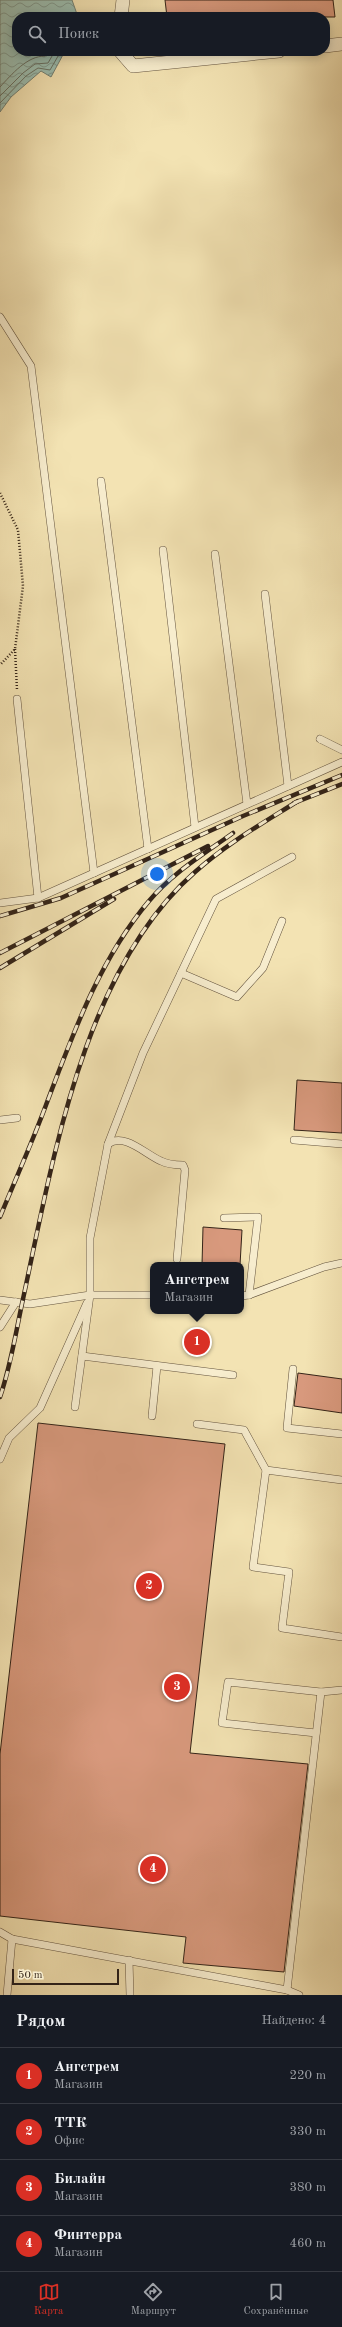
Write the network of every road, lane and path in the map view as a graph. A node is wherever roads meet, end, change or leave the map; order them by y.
1 (123, 0) edge
2 (122, 12) edge
3 (342, 44) edge
4 (330, 45) edge
5 (124, 56) edge
6 (230, 56) edge
7 (0, 317) edge
8 (101, 481) dead end
9 (0, 493) edge
10 (163, 550) dead end
11 (215, 554) dead end
12 (265, 594) dead end
13 (16, 649) junction
14 (0, 665) edge
15 (17, 699) joint
16 (320, 739) dead end
17 (342, 750) edge
18 (342, 762) edge
19 (288, 786) junction
20 (247, 804) junction
21 (194, 828) junction
22 (148, 848) junction
23 (292, 857) dead end
24 (94, 873) junction
25 (38, 898) junction
26 (0, 903) edge
27 (282, 921) dead end
28 (181, 973) junction
29 (16, 1118) dead end
30 (0, 1120) edge
31 (294, 1140) dead end
32 (108, 1144) junction
33 (342, 1144) edge
34 (224, 1218) dead end
35 (177, 1259) dead end
36 (342, 1263) edge
37 (150, 1295) edge
38 (90, 1296) junction
39 (245, 1296) edge
40 (0, 1300) edge
41 (16, 1302) junction
42 (0, 1327) edge
43 (82, 1356) junction
44 (157, 1366) junction
45 (293, 1369) dead end
46 (233, 1375) dead end
47 (75, 1407) dead end
48 (152, 1416) dead end
49 (197, 1424) dead end
50 (342, 1434) edge
51 (0, 1459) edge
52 (266, 1470) junction
53 (342, 1480) edge
54 (342, 1637) edge
55 (342, 1690) edge
56 (321, 1692) junction
57 (316, 1733) junction
58 (0, 1932) edge
59 (12, 1939) junction
60 (129, 1960) junction
61 (287, 1990) junction
62 (6, 1995) edge
63 (130, 1995) edge
64 (300, 1995) edge

1 - 2 street
3 - 4 street
5 - 6 street
7 - 24 lane
8 - 22 lane
9 - 13 path
10 - 21 lane
11 - 20 lane
12 - 19 lane
13 - 14 path
13 - 15 path
15 - 25 lane
16 - 17 lane
18 - 19 lane
19 - 20 lane
20 - 21 lane
21 - 22 lane
22 - 24 lane
23 - 28 lane
24 - 25 lane
25 - 26 lane
27 - 28 lane
28 - 32 lane
29 - 30 lane
31 - 33 lane
32 - 35 lane
32 - 38 lane
34 - 39 lane
36 - 39 lane
37 - 38 lane
38 - 41 lane
38 - 43 lane
38 - 51 lane
40 - 41 lane
41 - 42 lane
43 - 44 lane
43 - 47 lane
44 - 46 lane
44 - 48 lane
45 - 50 lane
49 - 52 lane
52 - 53 lane
52 - 54 lane
55 - 56 lane
56 - 57 lane
56 - 57 lane
57 - 61 lane
58 - 59 lane
59 - 60 lane
59 - 62 lane
60 - 61 lane
60 - 63 lane
61 - 64 lane

